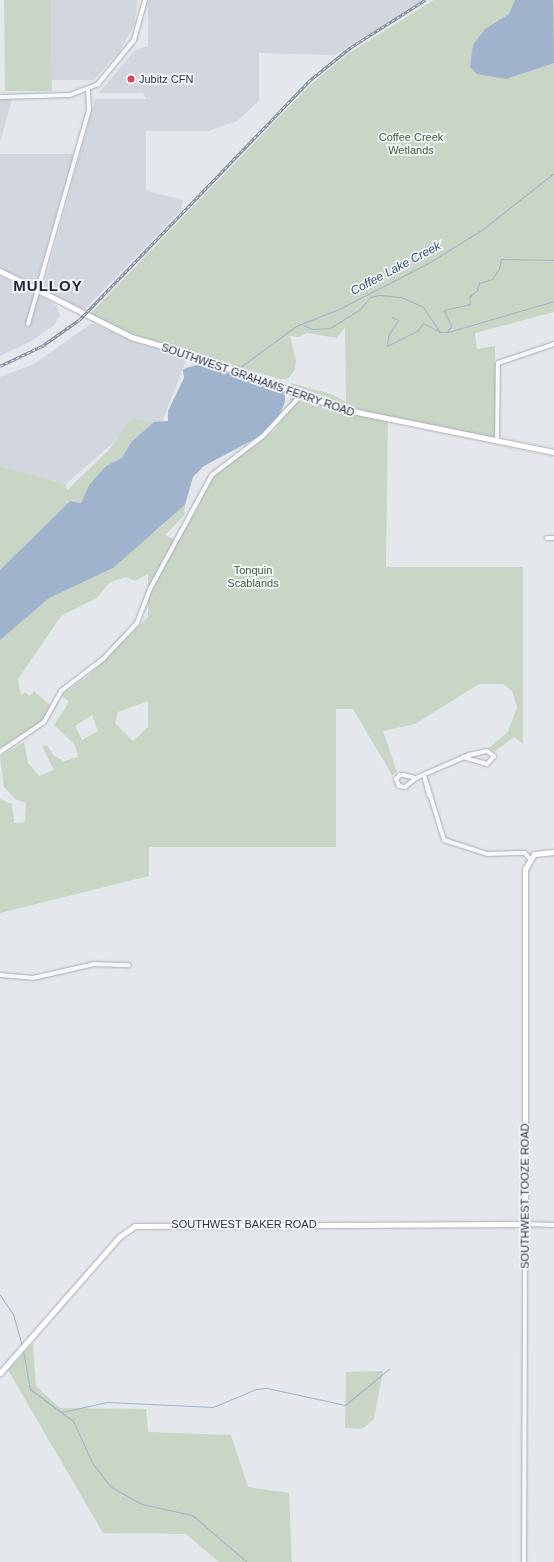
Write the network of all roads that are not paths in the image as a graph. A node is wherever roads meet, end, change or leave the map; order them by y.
1 (145, 0) edge
2 (88, 90) junction
3 (0, 96) edge
4 (0, 271) edge
5 (39, 291) junction
6 (28, 324) dead end
7 (554, 344) edge
8 (302, 394) junction
9 (497, 441) junction
10 (554, 452) edge
11 (547, 538) dead end
12 (554, 538) edge
13 (0, 752) edge
14 (463, 757) junction
15 (424, 775) junction
16 (416, 778) junction
17 (554, 852) edge
18 (529, 858) junction
19 (129, 965) dead end
20 (0, 976) edge
21 (525, 1224) junction
22 (554, 1225) edge
23 (0, 1373) edge
24 (524, 1562) edge

1 - 2 street
2 - 3 street
2 - 5 street
4 - 5 main road, SOUTHWEST GRAHAMS FERRY ROAD
5 - 6 street
5 - 8 main road, SOUTHWEST GRAHAMS FERRY ROAD
7 - 9 street
8 - 9 main road, SOUTHWEST GRAHAMS FERRY ROAD
8 - 13 street
9 - 10 main road, SOUTHWEST GRAHAMS FERRY ROAD
11 - 12 street
14 - 14 street
14 - 15 street
15 - 16 street
15 - 18 street
16 - 16 street
17 - 18 main road
18 - 21 main road, SOUTHWEST TOOZE ROAD
19 - 20 street
21 - 22 street, SOUTHWEST BAKER ROAD
21 - 23 main road, SOUTHWEST BAKER ROAD
21 - 24 street, SOUTHWEST TOOZE ROAD

